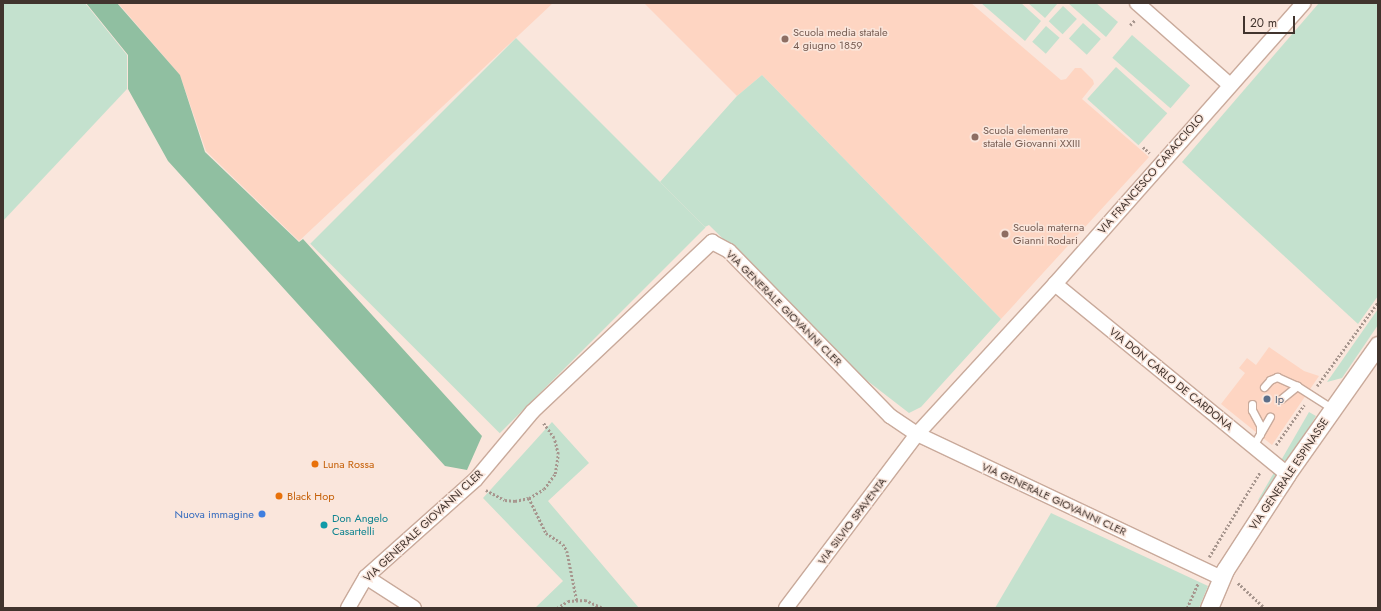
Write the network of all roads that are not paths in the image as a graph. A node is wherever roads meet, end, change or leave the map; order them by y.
1 (1137, 3) edge
2 (1304, 3) edge
3 (1230, 85) junction
4 (1055, 284) junction
5 (1378, 345) edge
6 (1297, 386) junction
7 (1264, 387) dead end
8 (1282, 399) dead end
9 (1252, 404) dead end
10 (1334, 409) junction
11 (1270, 416) dead end
12 (917, 434) junction
13 (1260, 434) junction
14 (1253, 446) junction
15 (1287, 474) junction
16 (1223, 574) junction
17 (366, 577) junction
18 (348, 608) edge
19 (414, 608) edge
20 (786, 608) edge
21 (1209, 608) edge

1 - 3 street
2 - 3 street, VIA FRANCESCO CARACCIOLO
3 - 4 street, VIA FRANCESCO CARACCIOLO
4 - 12 street, VIA FRANCESCO CARACCIOLO
4 - 14 street, VIA DON CARLO DE CARDONA
5 - 10 street, VIA GENERALE ESPINASSE
6 - 7 lane
6 - 8 lane
6 - 10 lane
9 - 13 lane
10 - 15 street, VIA GENERALE ESPINASSE
11 - 13 lane
12 - 16 street, VIA GENERALE GIOVANNI CLER
12 - 17 street, VIA GENERALE GIOVANNI CLER
12 - 20 street, VIA SILVIO SPAVENTA
13 - 14 lane
14 - 15 street, VIA DON CARLO DE CARDONA
15 - 16 street, VIA GENERALE ESPINASSE
16 - 21 street, VIA GENERALE ESPINASSE
17 - 18 street, VIA GENERALE GIOVANNI CLER
17 - 19 street

